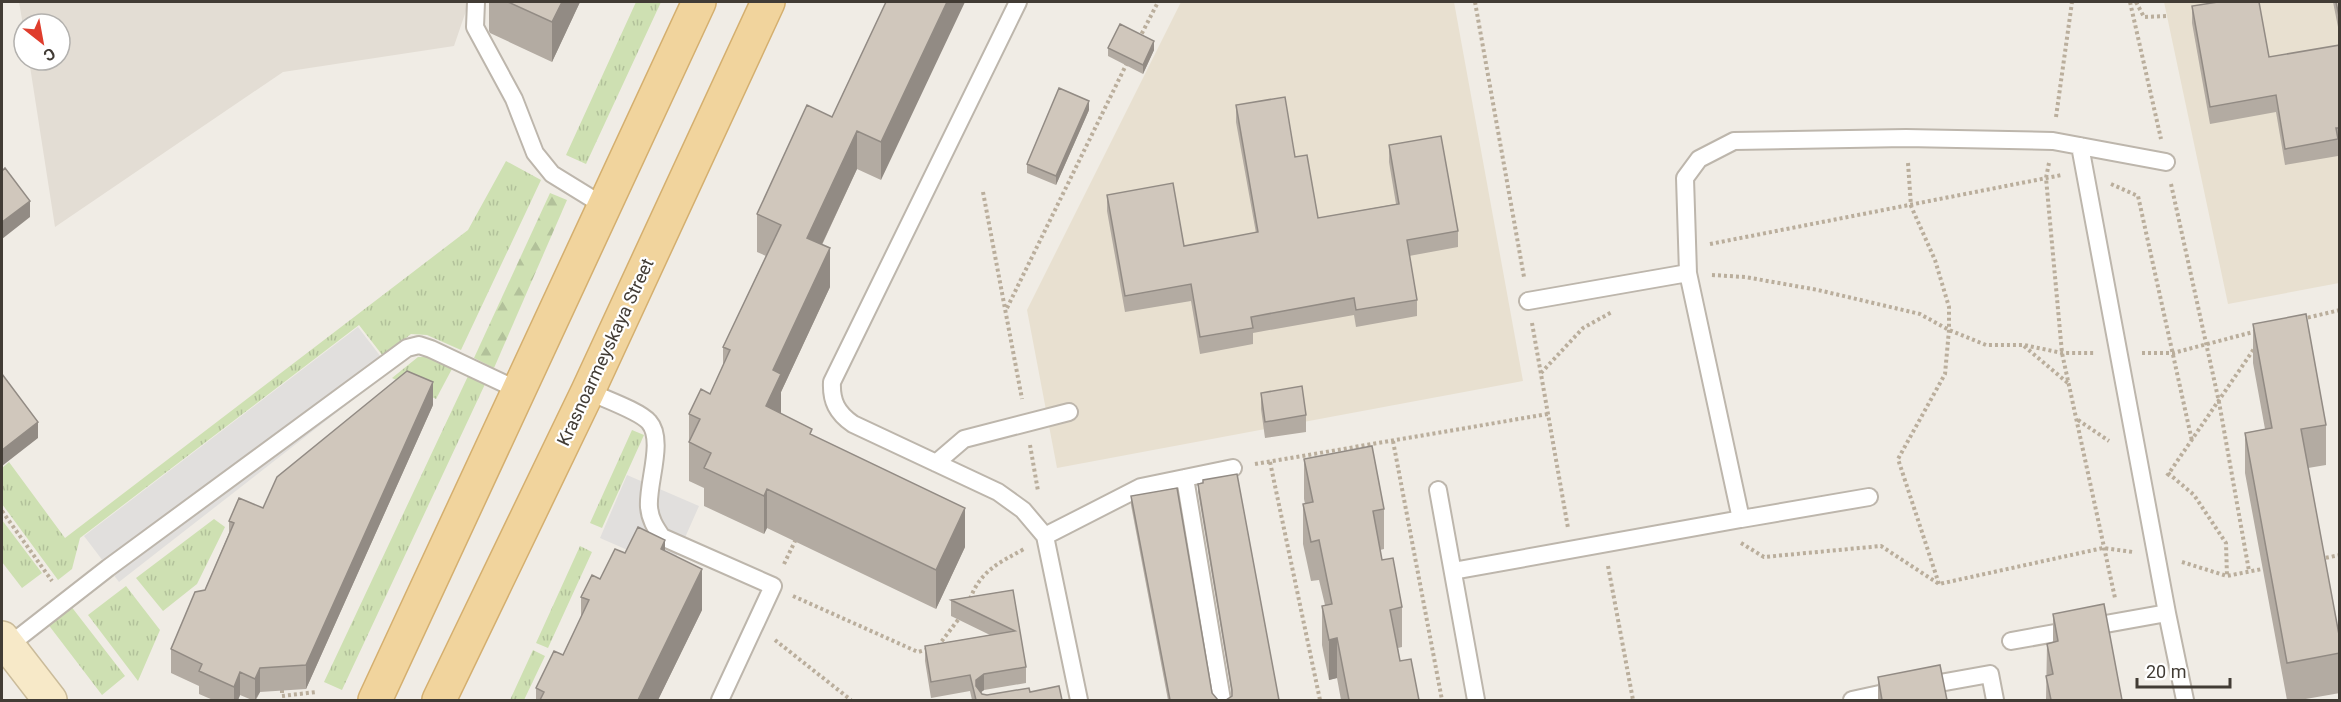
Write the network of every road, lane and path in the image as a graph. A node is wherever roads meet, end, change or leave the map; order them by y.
1 (476, 2) edge
2 (699, 2) edge
3 (768, 2) edge
4 (1018, 2) edge
5 (1158, 2) edge
6 (2072, 2) edge
7 (2136, 2) edge
8 (2167, 16) dead end
9 (1137, 44) edge
10 (1132, 54) edge
11 (1906, 138) junction
12 (2053, 141) junction
13 (2080, 146) junction
14 (2166, 162) dead end
15 (2085, 172) junction
16 (2046, 178) junction
17 (983, 192) dead end
18 (604, 206) junction
19 (1911, 206) junction
20 (1689, 248) junction
21 (1688, 273) junction
22 (1528, 301) dead end
23 (1006, 309) junction
24 (2340, 310) edge
25 (1614, 311) dead end
26 (2299, 320) edge
27 (1948, 330) junction
28 (2258, 331) edge
29 (2262, 337) edge
30 (2207, 344) junction
31 (2024, 345) junction
32 (2062, 353) junction
33 (2119, 353) junction
34 (2173, 353) junction
35 (1541, 373) dead end
36 (2069, 384) junction
37 (518, 390) junction
38 (588, 391) junction
39 (2219, 402) junction
40 (1070, 412) dead end
41 (1548, 414) dead end
42 (1026, 423) junction
43 (1392, 441) junction
44 (2192, 441) junction
45 (1270, 462) junction
46 (936, 463) junction
47 (1233, 468) joint
48 (1185, 478) junction
49 (1438, 490) dead end
50 (1869, 496) dead end
51 (2, 511) edge
52 (1741, 519) junction
53 (2151, 523) junction
54 (1708, 525) junction
55 (798, 535) edge
56 (1046, 536) junction
57 (1604, 544) junction
58 (2103, 548) junction
59 (2340, 555) edge
60 (2157, 557) junction
61 (2317, 559) edge
62 (2262, 569) edge
63 (2249, 571) junction
64 (1453, 572) junction
65 (1939, 584) junction
66 (773, 586) junction
67 (66, 600) junction
68 (2168, 612) junction
69 (759, 614) junction
70 (2120, 620) junction
71 (2011, 641) dead end
72 (4, 642) edge
73 (282, 690) dead end
74 (1073, 691) edge
75 (316, 692) dead end
76 (50, 700) edge
77 (375, 700) edge
78 (439, 700) edge
79 (720, 700) edge
80 (851, 700) edge
81 (1222, 700) edge
82 (1320, 700) edge
83 (1442, 700) edge
84 (1476, 700) edge
85 (1633, 700) edge
86 (1852, 700) edge
87 (1995, 700) edge
88 (2185, 700) edge

1 - 18 lane
2 - 18 main road
3 - 38 main road, Krasnoarmeyskaya Street
4 - 46 lane
5 - 9 path
6 - 12 path
7 - 8 path
10 - 23 path
11 - 12 lane
11 - 19 path
11 - 20 lane
12 - 13 lane
12 - 16 path
13 - 14 lane
13 - 15 lane
15 - 16 path
15 - 33 lane
15 - 34 path
16 - 19 path
16 - 32 path
17 - 23 path
18 - 37 main road
19 - 20 path
19 - 27 path
20 - 21 lane
21 - 22 lane
21 - 27 path
21 - 52 lane
23 - 42 path
24 - 26 path
25 - 35 path
27 - 31 path
27 - 65 path
28 - 30 path
29 - 39 path
30 - 34 path
30 - 39 path
31 - 32 path
31 - 36 path
32 - 33 path
32 - 36 path
33 - 34 path
33 - 53 lane
34 - 44 path
36 - 58 path
37 - 67 lane
37 - 77 main road
38 - 66 lane
38 - 78 main road, Krasnoarmeyskaya Street
39 - 44 path
39 - 63 path
40 - 42 lane
41 - 43 path
42 - 46 lane
42 - 56 path
43 - 45 path
43 - 83 path
44 - 53 path
45 - 47 path
45 - 82 path
46 - 56 lane
47 - 48 lane
48 - 56 lane
48 - 81 lane
49 - 64 lane
50 - 52 lane
51 - 67 path
52 - 54 lane
53 - 60 lane
54 - 57 lane
54 - 65 path
55 - 66 path
56 - 66 path
56 - 74 lane
57 - 64 lane
57 - 85 path
58 - 60 path
58 - 65 path
58 - 70 path
59 - 61 path
60 - 63 path
60 - 68 lane
62 - 63 path
64 - 84 lane
66 - 69 lane
67 - 72 lane
68 - 70 lane
68 - 88 lane
69 - 79 lane
69 - 80 path
70 - 71 lane
72 - 76 main road
73 - 75 path
86 - 87 lane

